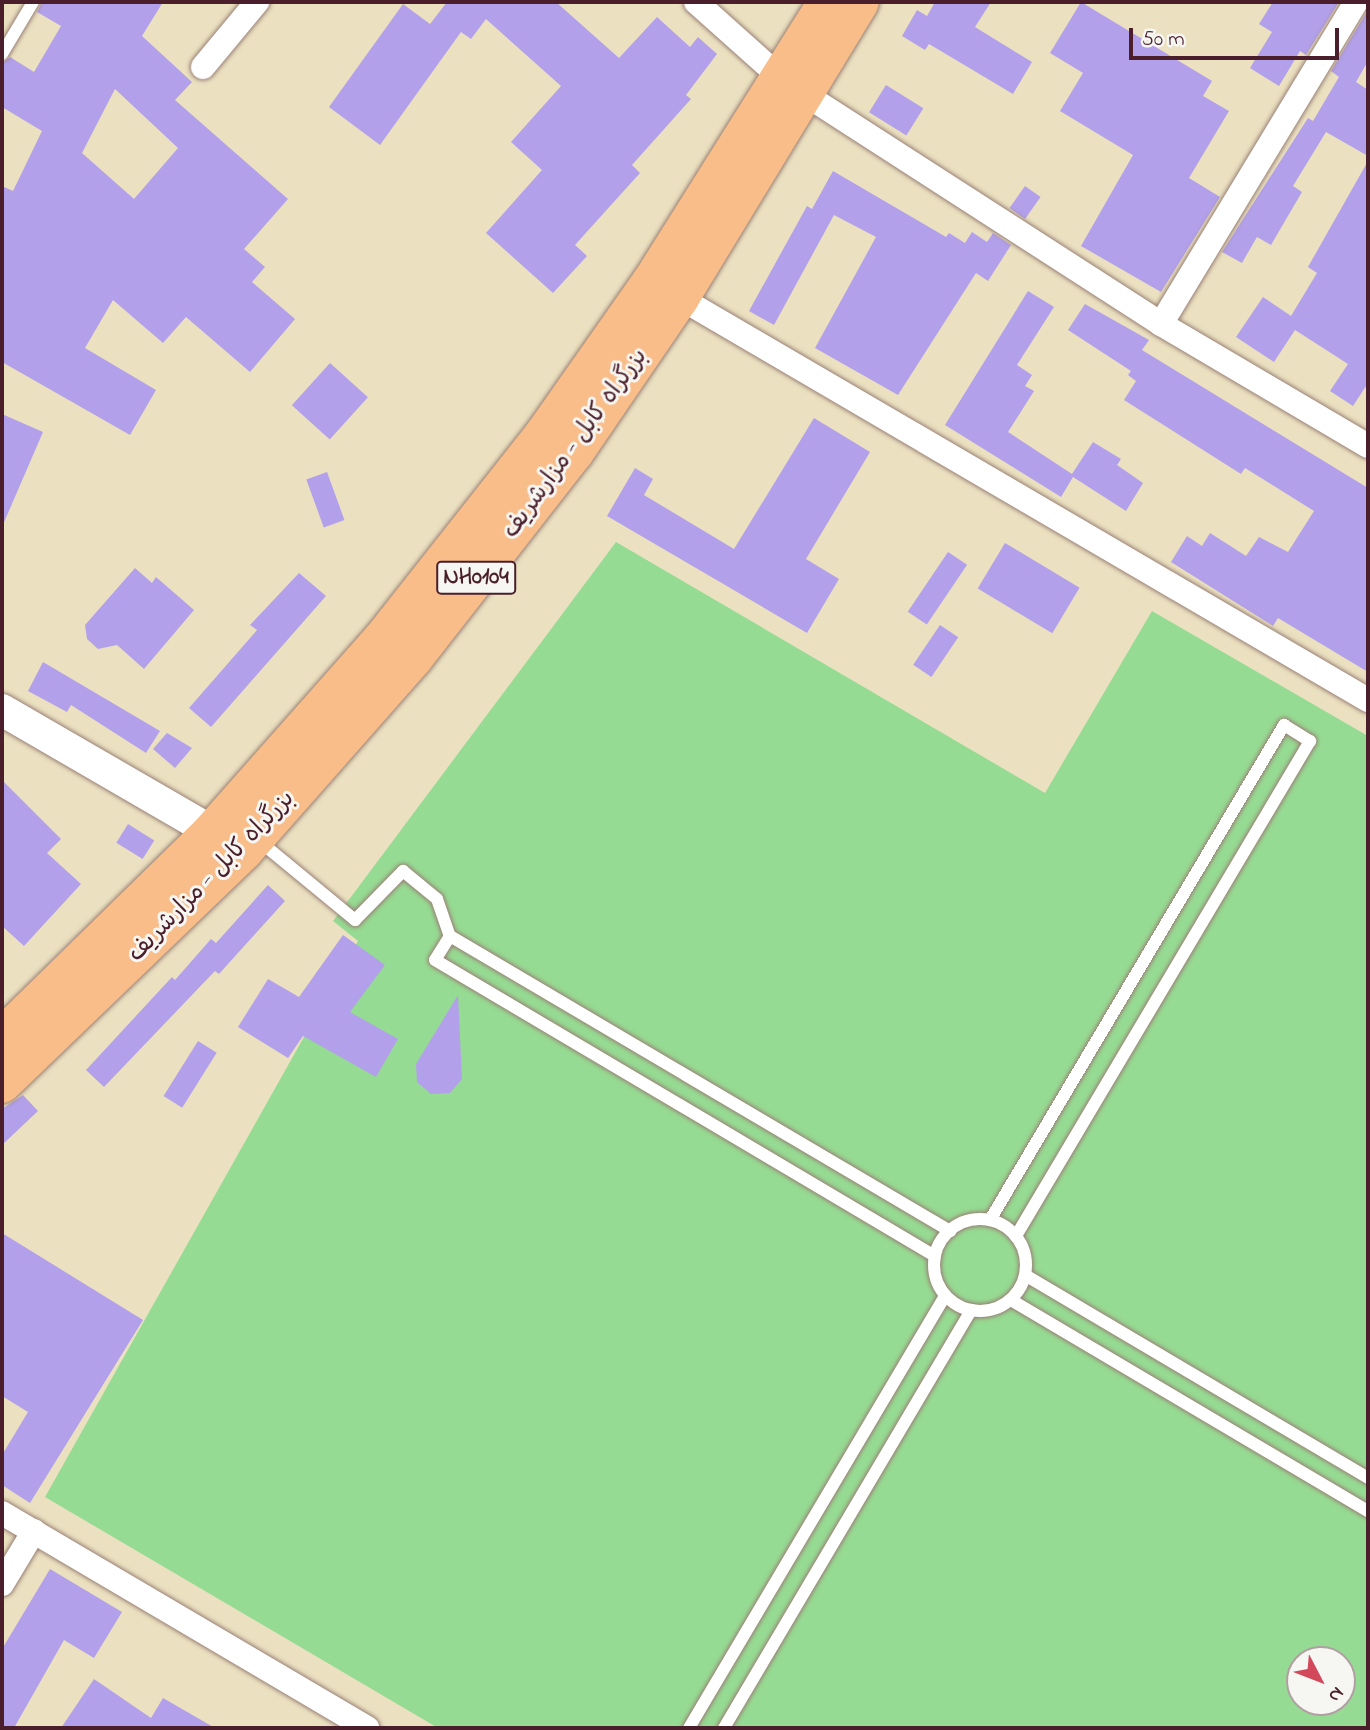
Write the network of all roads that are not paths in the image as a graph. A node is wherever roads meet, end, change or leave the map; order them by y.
1 (33, 2) edge
2 (257, 2) edge
3 (696, 2) edge
4 (827, 2) edge
5 (860, 2) edge
6 (1356, 2) edge
7 (2, 54) edge
8 (203, 67) dead end
9 (794, 87) junction
10 (680, 298) junction
11 (1161, 324) junction
12 (1366, 440) edge
13 (1368, 700) edge
14 (2, 710) edge
15 (212, 831) junction
16 (249, 844) junction
17 (450, 936) junction
18 (2, 1037) edge
19 (2, 1084) edge
20 (990, 1220) junction
21 (950, 1231) junction
22 (1016, 1236) junction
23 (935, 1255) junction
24 (1025, 1275) junction
25 (945, 1296) junction
26 (1011, 1300) junction
27 (971, 1310) junction
28 (1368, 1478) edge
29 (1368, 1511) edge
30 (2, 1513) edge
31 (34, 1531) junction
32 (2, 1584) edge
33 (367, 1728) edge
34 (689, 1728) edge
35 (724, 1728) edge

1 - 7 lane
2 - 8 street
3 - 9 street
4 - 9 highway, بزرگراه کابل - مزارشریف / NH0104
5 - 9 highway, بزرگراه کابل - مزارشریف / NH0104
6 - 11 street
9 - 10 highway, بزرگراه کابل - مزارشریف / NH0104
9 - 11 street
9 - 15 highway, بزرگراه کابل - مزارشریف / NH0104
10 - 13 street
10 - 16 highway, بزرگراه کابل - مزارشریف / NH0104
11 - 12 street
14 - 15 street
15 - 16 street
15 - 18 highway, بزرگراه کابل - مزارشریف / NH0104
16 - 17 lane
16 - 19 highway, بزرگراه کابل - مزارشریف / NH0104
17 - 21 lane
17 - 23 lane
20 - 21 lane
20 - 22 lane
20 - 22 lane
21 - 23 lane
22 - 24 lane
23 - 25 lane
24 - 26 lane
24 - 28 lane
25 - 27 lane
25 - 34 lane
26 - 27 lane
26 - 29 lane
27 - 35 lane
30 - 31 street
31 - 32 street
31 - 33 street

